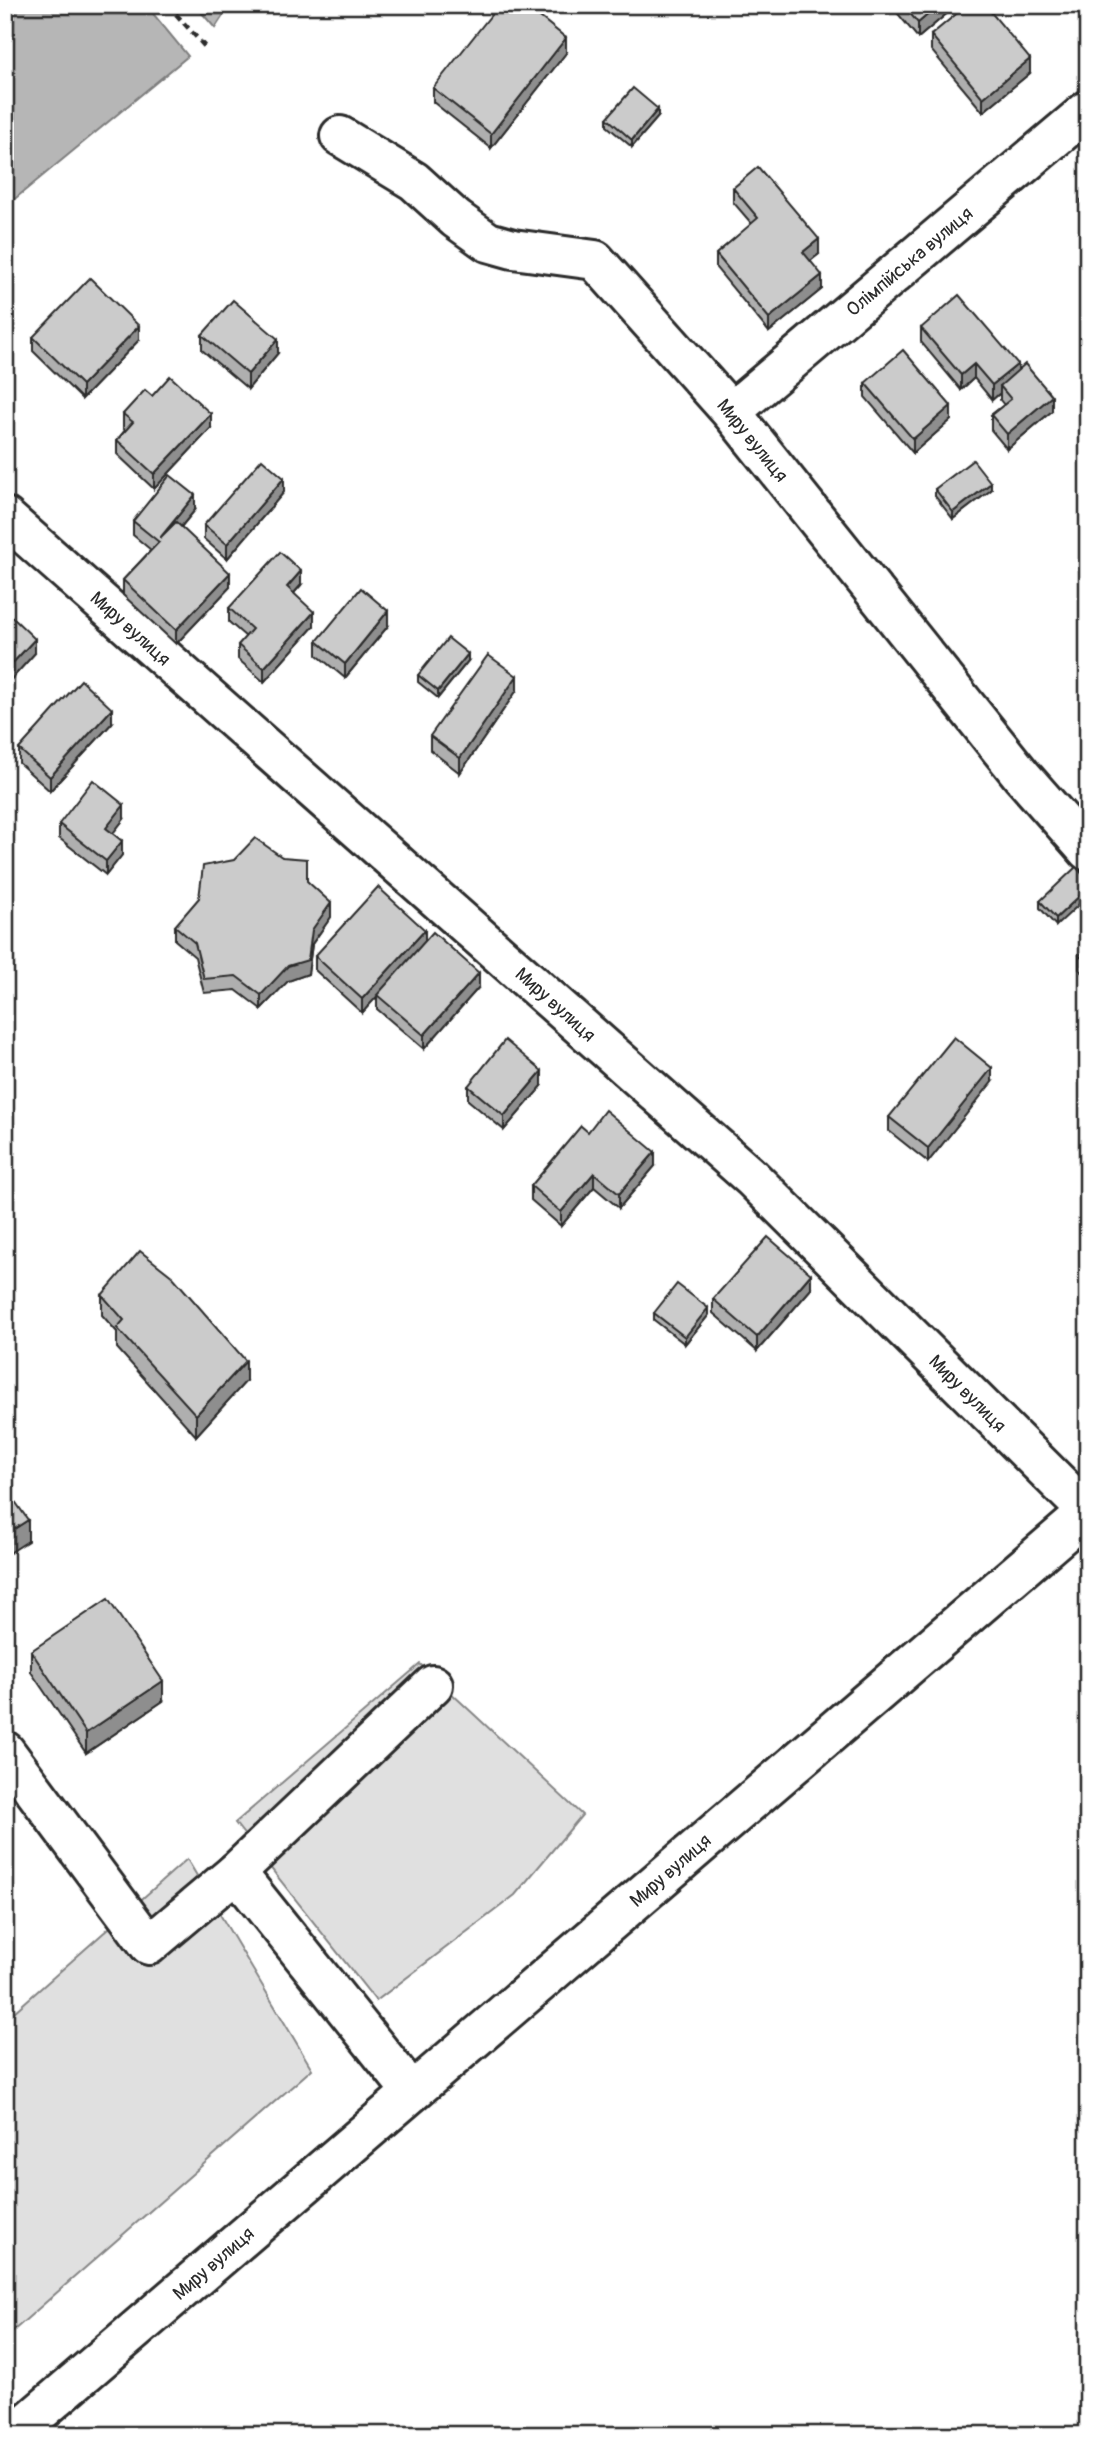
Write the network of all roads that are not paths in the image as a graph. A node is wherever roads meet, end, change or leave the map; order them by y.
1 (1088, 110) edge
2 (340, 136) dead end
3 (731, 412) junction
4 (5, 517) edge
5 (1088, 852) edge
6 (1088, 1512) edge
7 (433, 1685) dead end
8 (5, 1751) edge
9 (236, 1872) junction
10 (412, 2092) junction
11 (13, 2435) edge

1 - 3 street, Олімпійська вулиця
2 - 3 street, Миру вулиця
3 - 5 street, Миру вулиця
4 - 6 street, Миру вулиця
6 - 10 street, Миру вулиця
7 - 9 street
8 - 9 street
9 - 10 street
10 - 11 street, Миру вулиця

